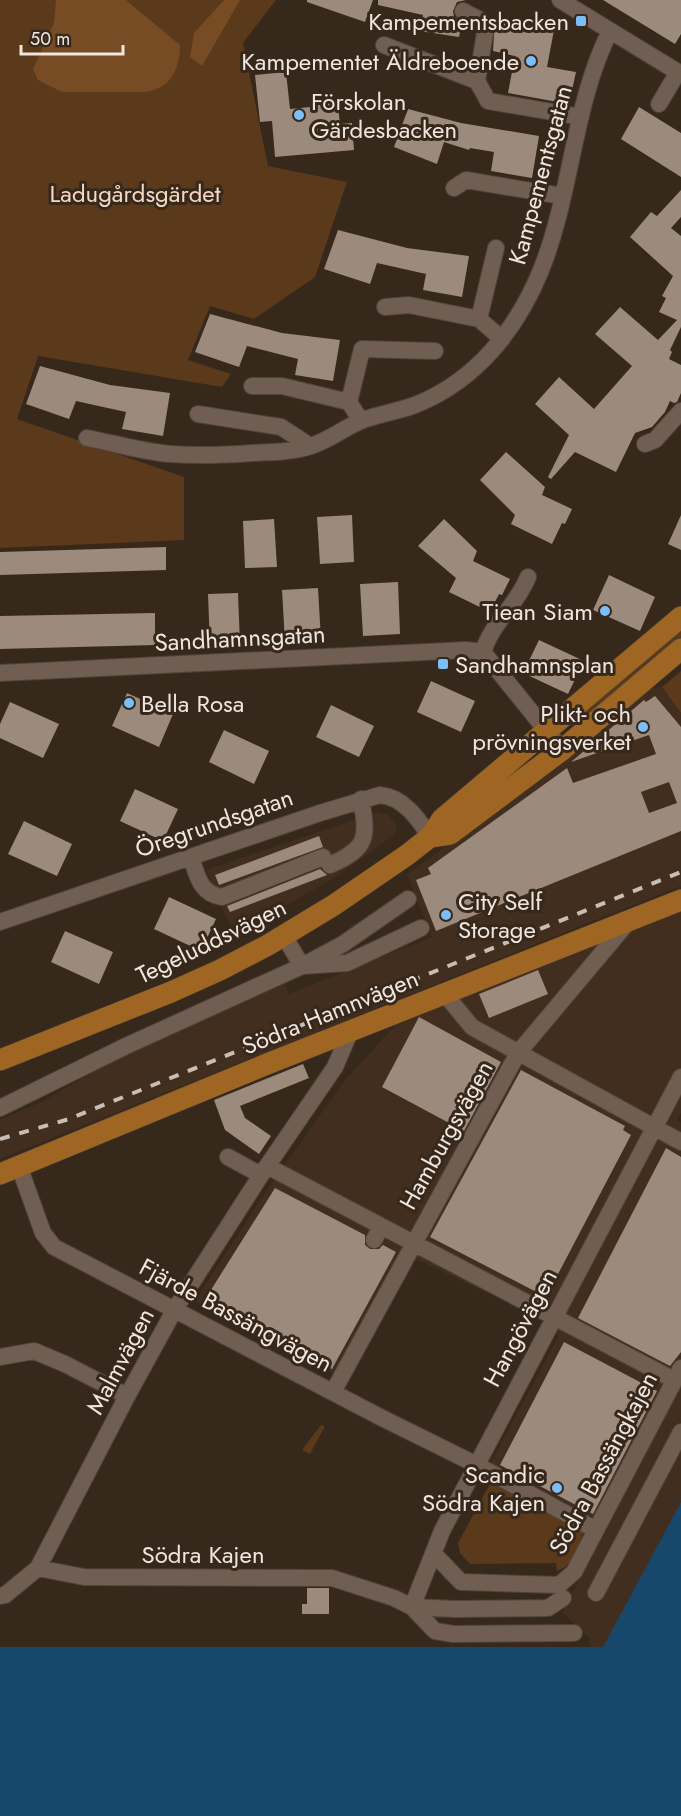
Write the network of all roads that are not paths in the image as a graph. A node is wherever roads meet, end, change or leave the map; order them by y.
1 (560, 0) edge
2 (463, 11) dead end
3 (610, 31) junction
4 (384, 45) dead end
5 (680, 73) edge
6 (477, 81) junction
7 (659, 104) dead end
8 (581, 117) junction
9 (454, 188) dead end
10 (562, 196) junction
11 (496, 248) dead end
12 (385, 307) dead end
13 (479, 320) junction
14 (502, 339) junction
15 (435, 351) dead end
16 (252, 386) dead end
17 (349, 402) junction
18 (681, 411) edge
19 (198, 414) dead end
20 (361, 421) junction
21 (87, 438) dead end
22 (645, 444) dead end
23 (310, 446) junction
24 (528, 577) dead end
25 (681, 617) edge
26 (681, 649) edge
27 (483, 652) junction
28 (0, 672) edge
29 (546, 730) junction
30 (562, 750) junction
31 (361, 799) junction
32 (430, 837) junction
33 (191, 857) junction
34 (408, 899) dead end
35 (681, 900) edge
36 (630, 920) junction
37 (0, 922) edge
38 (421, 928) dead end
39 (284, 936) junction
40 (302, 966) junction
41 (444, 993) junction
42 (350, 1032) junction
43 (518, 1053) junction
44 (0, 1060) edge
45 (681, 1077) edge
46 (0, 1108) edge
47 (654, 1127) junction
48 (681, 1142) edge
49 (228, 1157) dead end
50 (9, 1170) edge
51 (264, 1171) junction
52 (414, 1244) junction
53 (175, 1309) junction
54 (553, 1317) junction
55 (0, 1357) edge
56 (678, 1374) edge
57 (333, 1392) junction
58 (127, 1396) junction
59 (681, 1432) edge
60 (477, 1465) junction
61 (596, 1530) junction
62 (434, 1554) junction
63 (38, 1568) junction
64 (596, 1593) dead end
65 (0, 1596) edge
66 (563, 1598) dead end
67 (412, 1607) junction
68 (574, 1633) dead end

1 - 3 street
2 - 6 street
3 - 5 street
3 - 8 street, Kampementsgatan
4 - 6 street
5 - 7 street
6 - 8 street
8 - 10 street, Kampementsgatan
9 - 10 street
10 - 14 street, Kampementsgatan
11 - 13 street
12 - 13 street
13 - 14 street
14 - 20 street, Kampementsgatan
15 - 17 street
16 - 17 street
17 - 20 street
18 - 22 street
19 - 23 street
20 - 23 street, Kampementsgatan
21 - 23 street, Kampementsgatan
24 - 27 street
25 - 29 main road, Tegeluddsvägen
26 - 30 main road, Tegeluddsvägen
27 - 28 street, Sandhamnsgatan
27 - 29 street
29 - 30 street
29 - 32 main road, Tegeluddsvägen
30 - 32 main road, Tegeluddsvägen
31 - 32 street, Öregrundsgatan
31 - 33 street, Öregrundsgatan
31 - 33 street
32 - 39 main road, Tegeluddsvägen
33 - 37 street, Öregrundsgatan
34 - 40 street
35 - 36 main road, Södra Hamnvägen
36 - 41 main road, Södra Hamnvägen
36 - 43 street, Hamburgsvägen
38 - 40 street
39 - 40 street
39 - 44 main road, Tegeluddsvägen
40 - 46 street
41 - 42 main road, Södra Hamnvägen
41 - 43 street
42 - 50 main road, Södra Hamnvägen
42 - 51 street, Malmvägen
43 - 47 street
43 - 52 street, Hamburgsvägen
45 - 47 street, Hangövägen
47 - 48 street
47 - 54 street, Hangövägen
49 - 51 street
50 - 53 street, Fjärde Bassängvägen
51 - 52 street
51 - 53 street, Malmvägen
52 - 54 street
52 - 57 street, Hamburgsvägen
53 - 57 street, Fjärde Bassängvägen
53 - 58 street, Malmvägen
54 - 56 street
54 - 60 street, Hangövägen
55 - 58 street
56 - 61 street, Södra Bassängkajen
57 - 60 street, Fjärde Bassängvägen
58 - 63 street, Malmvägen
59 - 64 street
60 - 61 street
60 - 62 street, Hangövägen
61 - 62 street, Södra Bassängkajen
62 - 67 street, Hangövägen
63 - 65 street
63 - 67 street, Södra Kajen
66 - 67 street, Södra Kajen
67 - 68 street, Södra Kajen

